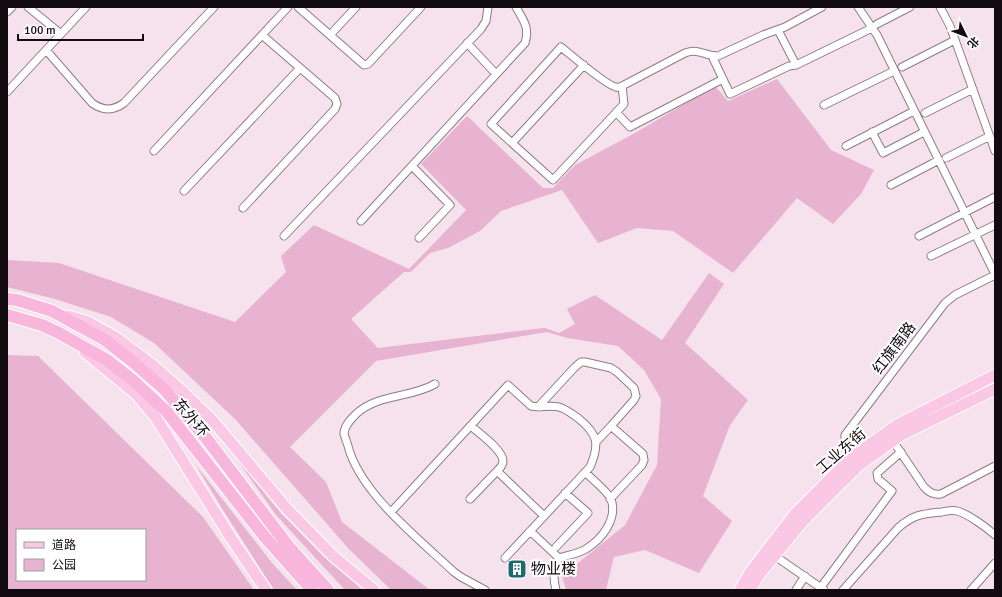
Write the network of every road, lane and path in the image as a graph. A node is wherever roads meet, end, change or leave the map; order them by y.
1 (12, 7) edge
2 (28, 7) edge
3 (86, 7) edge
4 (214, 7) edge
5 (288, 7) edge
6 (298, 7) edge
7 (356, 7) edge
8 (421, 7) edge
9 (488, 7) edge
10 (516, 7) edge
11 (822, 7) edge
12 (858, 7) edge
13 (910, 7) edge
14 (940, 7) edge
15 (7, 12) edge
16 (875, 26) junction
17 (778, 30) junction
18 (61, 34) junction
19 (262, 35) junction
20 (330, 35) junction
21 (955, 40) junction
22 (467, 44) junction
23 (46, 50) junction
24 (712, 56) junction
25 (584, 65) junction
26 (796, 65) junction
27 (902, 67) dead end
28 (300, 68) junction
29 (894, 71) junction
30 (496, 74) junction
31 (723, 79) junction
32 (622, 86) junction
33 (973, 89) junction
34 (7, 92) edge
35 (824, 105) dead end
36 (914, 111) junction
37 (616, 112) junction
38 (925, 113) dead end
39 (872, 132) junction
40 (924, 132) junction
41 (990, 136) junction
42 (512, 143) junction
43 (846, 146) dead end
44 (154, 151) dead end
45 (995, 151) edge
46 (946, 158) dead end
47 (938, 160) junction
48 (412, 166) junction
49 (891, 185) dead end
50 (184, 191) dead end
51 (995, 197) edge
52 (243, 208) dead end
53 (964, 213) junction
54 (361, 221) dead end
55 (995, 225) edge
56 (975, 234) junction
57 (284, 236) dead end
58 (918, 236) dead end
59 (419, 238) dead end
60 (931, 256) dead end
61 (995, 274) edge
62 (7, 299) edge
63 (52, 311) junction
64 (7, 315) edge
65 (7, 322) edge
66 (42, 325) junction
67 (59, 333) junction
68 (995, 375) edge
69 (435, 384) dead end
70 (995, 389) edge
71 (538, 407) junction
72 (471, 426) junction
73 (611, 426) junction
74 (597, 441) junction
75 (893, 441) junction
76 (901, 452) junction
77 (852, 457) junction
78 (995, 466) edge
79 (497, 471) junction
80 (585, 472) junction
81 (565, 493) junction
82 (470, 499) dead end
83 (610, 499) junction
84 (391, 512) junction
85 (544, 516) junction
86 (530, 531) junction
87 (995, 535) edge
88 (556, 547) dead end
89 (775, 556) junction
90 (505, 558) dead end
91 (559, 558) junction
92 (995, 564) edge
93 (805, 576) junction
94 (823, 589) edge
95 (266, 590) edge
96 (312, 590) edge
97 (328, 590) edge
98 (374, 590) edge
99 (485, 590) edge
100 (556, 590) edge
101 (740, 590) edge
102 (750, 590) edge
103 (796, 590) edge
104 (843, 590) edge
105 (971, 590) edge

1 - 15 street
2 - 18 street
3 - 18 street
4 - 23 street
5 - 19 street
6 - 20 street
7 - 20 street
8 - 20 street
9 - 22 street
10 - 30 street
11 - 17 street
12 - 16 street
13 - 16 street
14 - 21 street
16 - 26 street
16 - 29 street
17 - 24 street
17 - 26 street
18 - 23 street
19 - 28 street
19 - 44 street
21 - 27 street
21 - 33 street
22 - 30 street
22 - 57 street
23 - 34 street
24 - 31 street
24 - 32 street
25 - 32 street
25 - 42 street
25 - 42 street
26 - 31 street
28 - 50 street
28 - 52 street
29 - 35 street
29 - 36 street
30 - 48 street
31 - 37 street
32 - 37 street
33 - 38 street
33 - 41 street
36 - 39 street
36 - 40 street
37 - 42 street
39 - 40 street
39 - 43 street
40 - 47 street
41 - 45 street
41 - 46 street
47 - 49 street
47 - 53 street
48 - 54 street
48 - 59 street
51 - 53 street
53 - 56 street
53 - 58 street
55 - 56 street
56 - 60 street
56 - 61 street
61 - 77 street, 红旗南路
62 - 63 highway
63 - 97 highway
63 - 98 main road
64 - 66 highway, 东外环
65 - 66 main road
66 - 67 highway, 东外环
67 - 95 main road
67 - 96 highway, 东外环
68 - 77 main road, 工业东街
69 - 84 street
70 - 75 main road, 工业东街
71 - 72 street
71 - 73 street
71 - 74 street
72 - 79 street
72 - 84 street
73 - 74 street
73 - 83 street
74 - 80 street
75 - 76 street
75 - 89 main road, 工业东街
76 - 78 street
76 - 94 street
77 - 101 main road, 工业东街
79 - 82 street
79 - 85 street
80 - 81 street
80 - 83 street
81 - 85 street
81 - 88 street
83 - 91 street
84 - 99 street
85 - 86 street
86 - 90 street
86 - 91 street
87 - 104 street
89 - 93 street
89 - 102 main road, 工业东街
91 - 100 street
92 - 105 street
93 - 94 street
93 - 103 street

